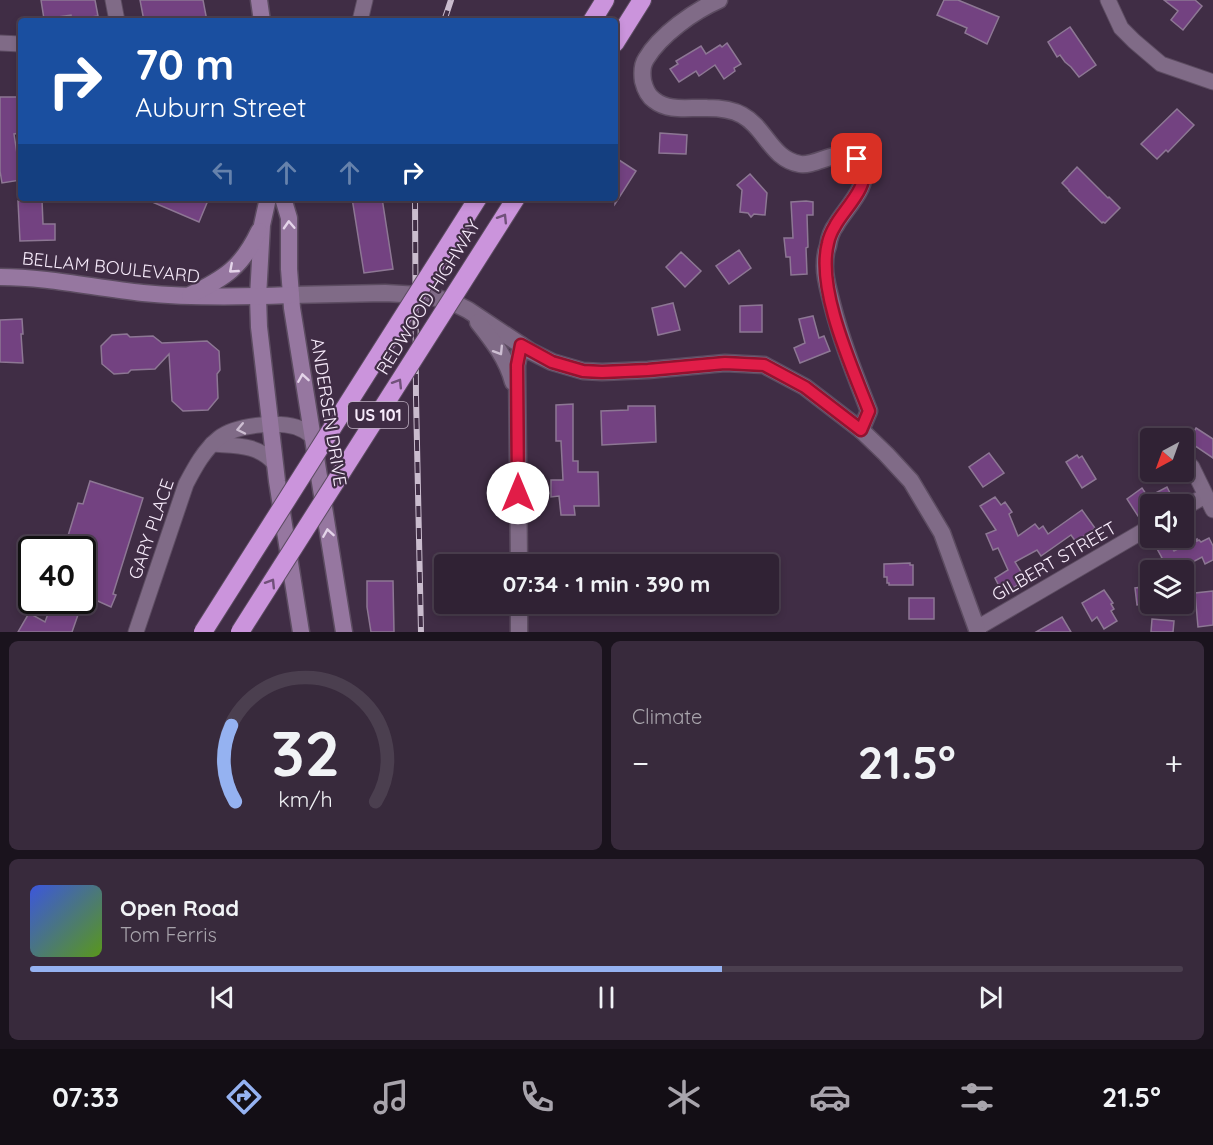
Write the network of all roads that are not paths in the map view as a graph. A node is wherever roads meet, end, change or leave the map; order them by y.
1 (113, 0) edge
2 (259, 0) edge
3 (365, 0) edge
4 (605, 0) edge
5 (642, 0) edge
6 (719, 0) edge
7 (1108, 0) edge
8 (116, 18) edge
9 (262, 18) edge
10 (361, 18) edge
11 (594, 18) edge
12 (618, 38) edge
13 (0, 43) edge
14 (18, 44) edge
15 (1213, 82) edge
16 (267, 201) edge
17 (284, 201) edge
18 (476, 201) edge
19 (514, 201) edge
20 (262, 225) junction
21 (0, 277) edge
22 (188, 296) junction
23 (291, 296) junction
24 (258, 297) junction
25 (468, 310) junction
26 (521, 345) junction
27 (518, 399) junction
28 (270, 424) junction
29 (861, 430) junction
30 (312, 436) junction
31 (212, 444) junction
32 (274, 463) junction
33 (1194, 471) edge
34 (1205, 496) junction
35 (1194, 502) edge
36 (1213, 510) edge
37 (1140, 533) edge
38 (519, 554) edge
39 (519, 614) edge
40 (977, 630) edge
41 (136, 632) edge
42 (203, 632) edge
43 (240, 632) edge
44 (301, 632) edge
45 (344, 632) edge
46 (519, 632) edge

1 - 8 street
2 - 9 main road
3 - 10 street
4 - 11 highway
5 - 12 highway
6 - 29 street
7 - 15 street
13 - 14 street
16 - 20 main road
23 -> 17 main road, ANDERSEN DRIVE
18 - 42 highway, REDWOOD HIGHWAY / US 101, bridge
43 -> 19 highway, REDWOOD HIGHWAY / US 101, bridge
20 -> 22 main road
20 - 24 main road
21 - 22 main road, BELLAM BOULEVARD
22 - 24 main road, BELLAM BOULEVARD
23 - 24 main road, BELLAM BOULEVARD
23 - 25 street
30 -> 23 main road, ANDERSEN DRIVE
24 - 28 main road
25 - 26 street
25 -> 27 street
26 - 27 street
26 - 29 street
27 - 38 street
28 - 30 street, GARY PLACE
28 -> 31 street, GARY PLACE
28 - 32 main road
29 - 40 street
45 -> 30 main road, ANDERSEN DRIVE
31 - 32 street
31 - 41 street, GARY PLACE
32 - 44 main road
33 - 34 street
34 - 35 street
34 - 36 street
37 - 40 street, GILBERT STREET
39 - 46 street

